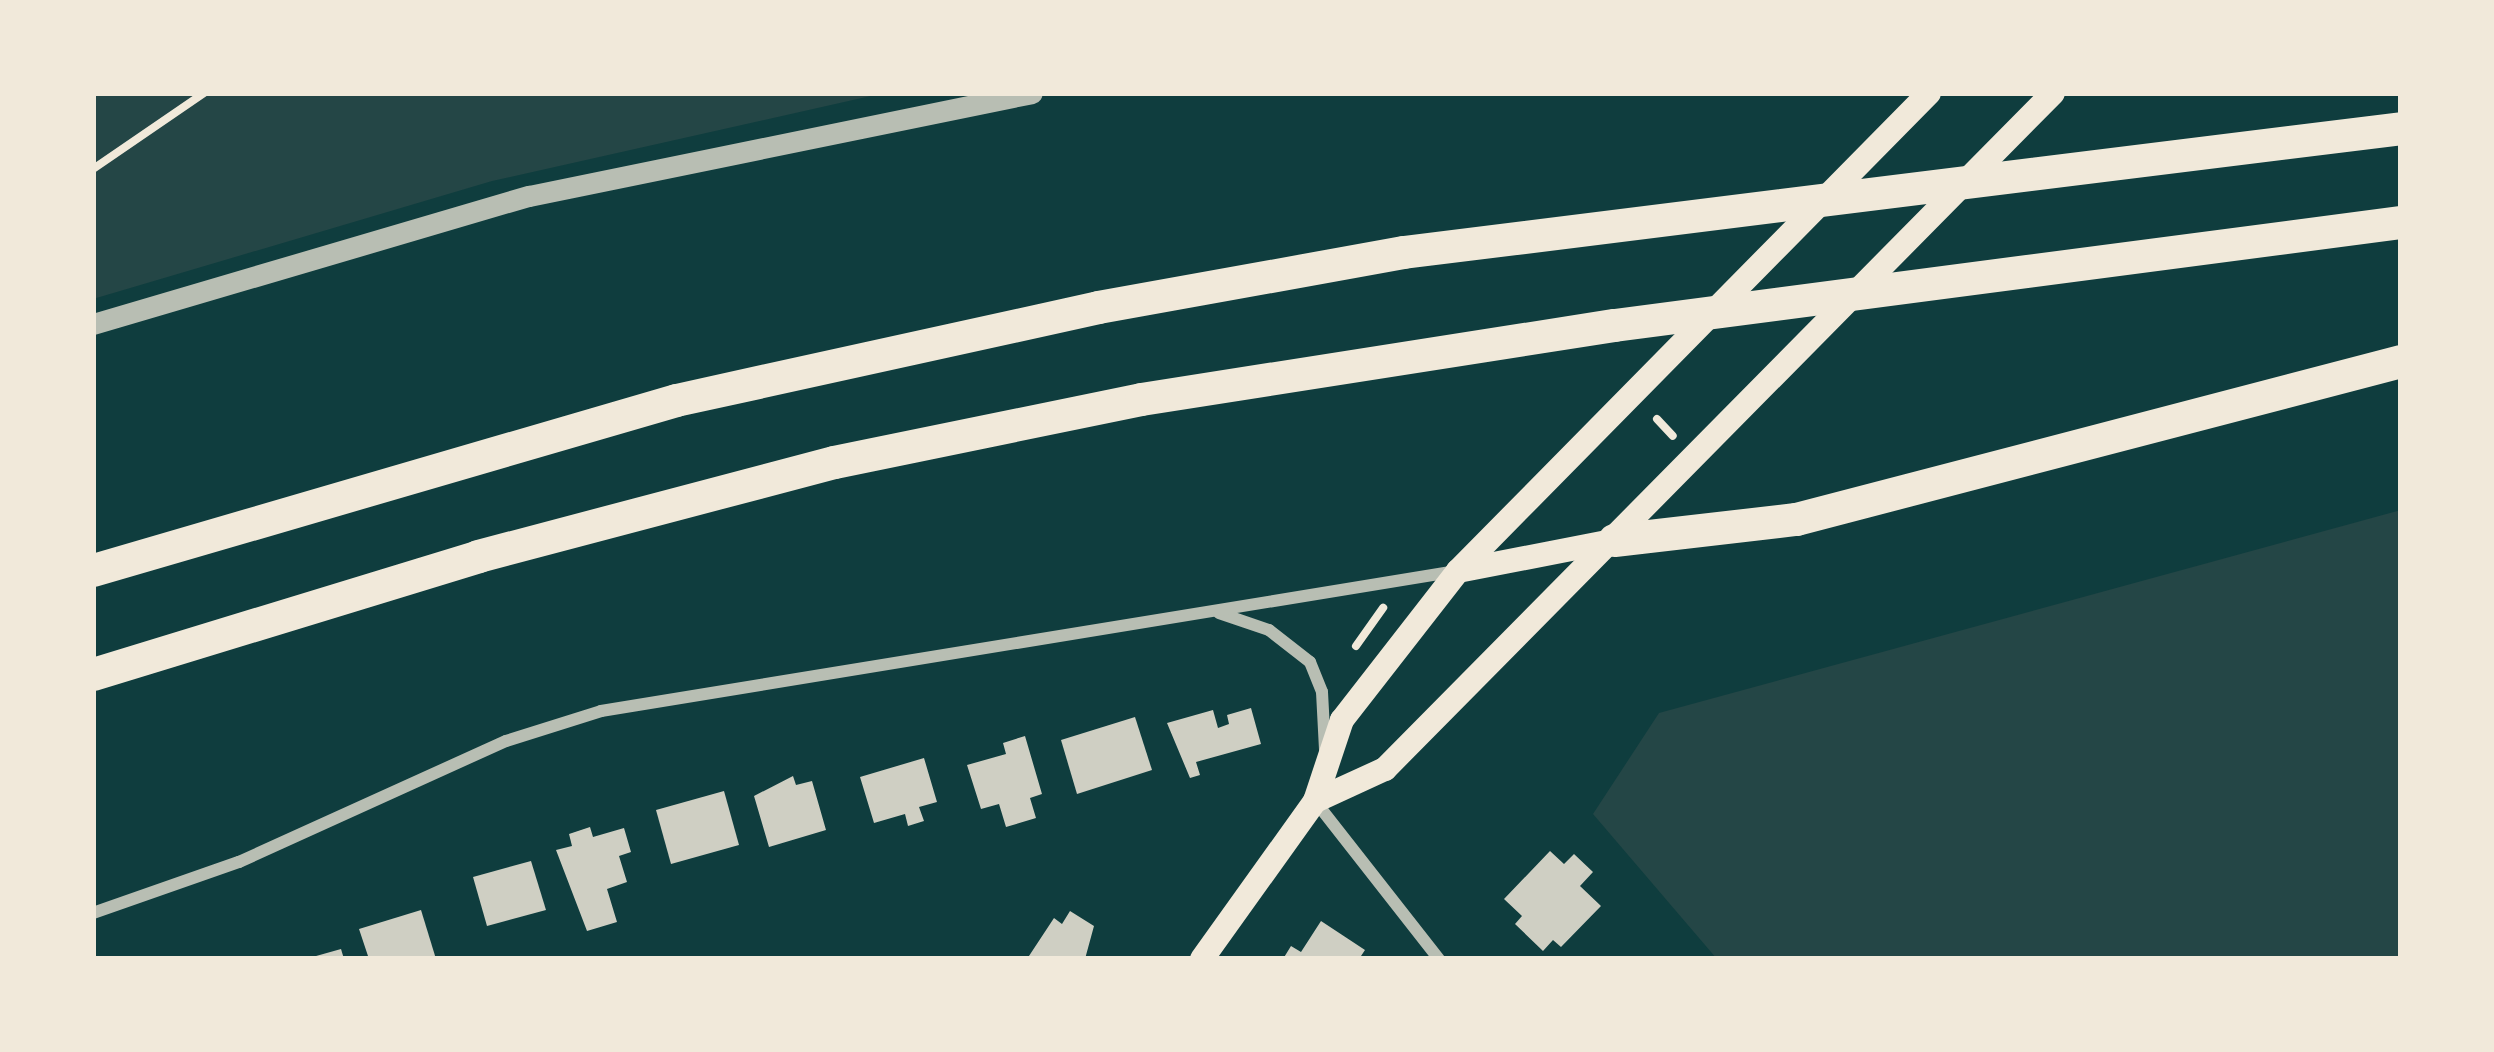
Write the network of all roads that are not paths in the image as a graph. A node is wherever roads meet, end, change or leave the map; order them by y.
1 (1032, 93) edge
2 (1929, 93) edge
3 (2053, 93) edge
4 (2401, 128) edge
5 (2401, 222) edge
6 (93, 324) edge
7 (2401, 361) edge
8 (1614, 540) junction
9 (93, 570) edge
10 (1457, 571) junction
11 (1212, 611) junction
12 (93, 674) edge
13 (1325, 755) junction
14 (1316, 801) junction
15 (93, 913) edge
16 (1202, 959) edge
17 (1439, 959) edge

1 - 6 street
2 - 10 main road
3 - 8 main road
4 - 9 highway
5 - 12 highway
7 - 8 highway
8 - 10 main road
8 - 14 main road
10 - 11 street
10 - 13 main road
11 - 13 street
11 - 15 street
13 - 14 main road
14 - 16 main road
14 - 17 street

